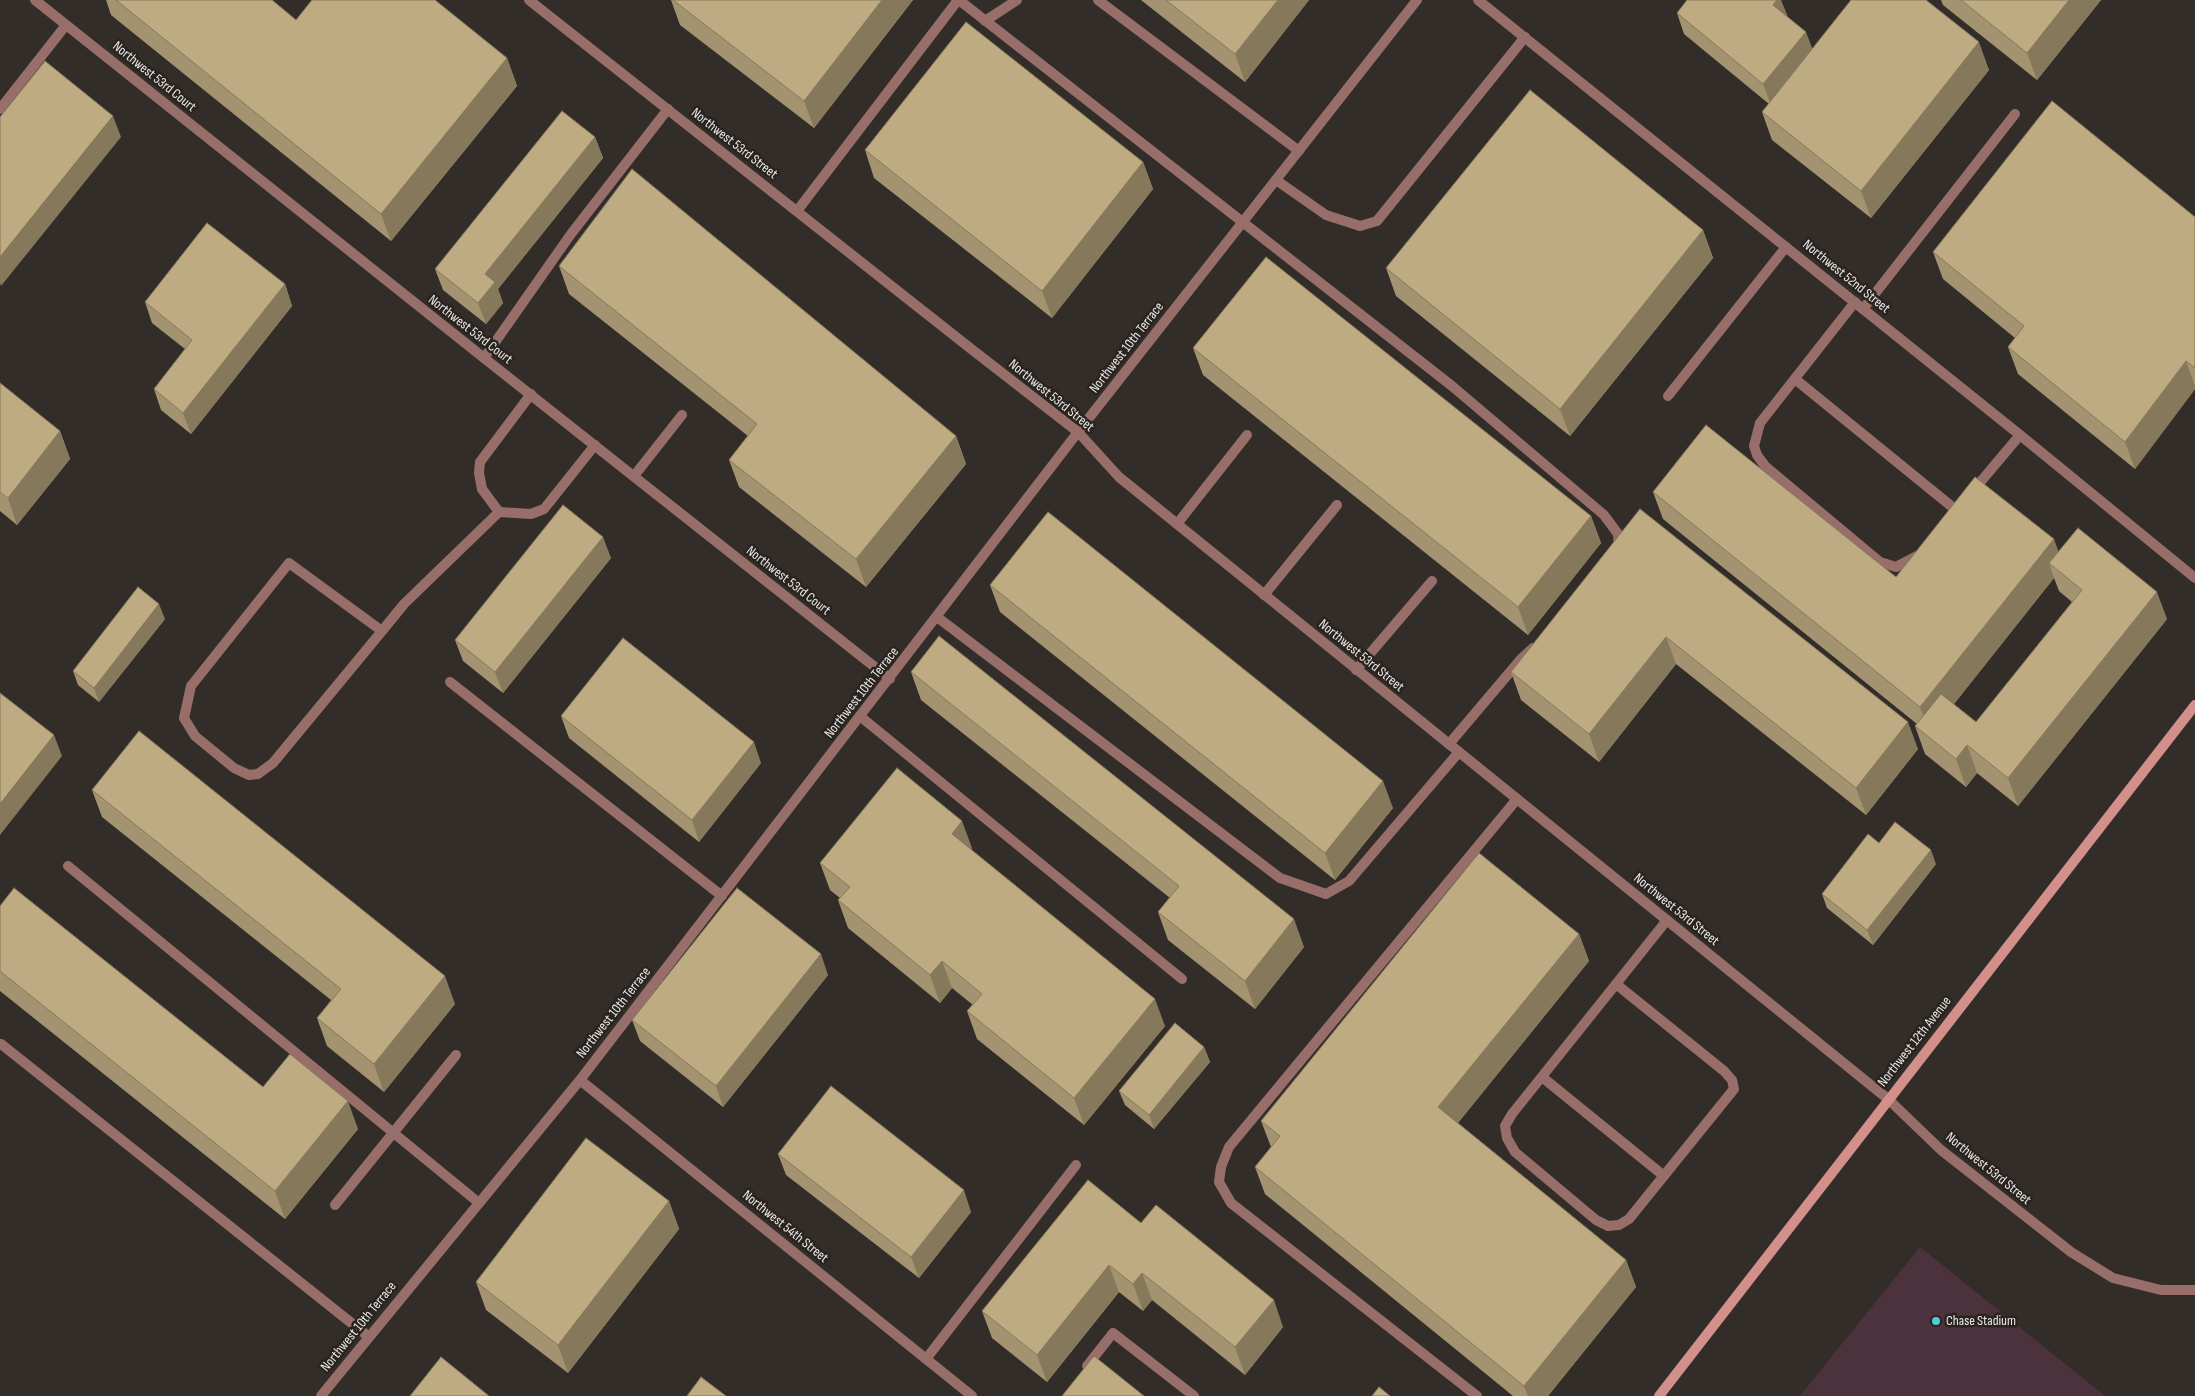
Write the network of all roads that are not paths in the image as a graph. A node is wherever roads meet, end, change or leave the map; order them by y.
1 (35, 0) edge
2 (529, 0) edge
3 (958, 0) edge
4 (1016, 0) edge
5 (1098, 0) edge
6 (1417, 0) edge
7 (1478, 0) edge
8 (986, 21) junction
9 (66, 25) junction
10 (1525, 37) junction
11 (0, 109) edge
12 (668, 109) junction
13 (2015, 114) dead end
14 (1298, 151) junction
15 (1276, 180) junction
16 (797, 211) junction
17 (1242, 223) junction
18 (1786, 247) junction
19 (1859, 305) junction
20 (484, 358) junction
21 (1795, 379) junction
22 (531, 394) junction
23 (1668, 396) dead end
24 (682, 415) dead end
25 (1078, 432) junction
26 (1247, 435) dead end
27 (2020, 435) junction
28 (595, 444) junction
29 (634, 476) junction
30 (1337, 505) dead end
31 (499, 512) junction
32 (1177, 524) junction
33 (1927, 545) edge
34 (1614, 564) edge
35 (2195, 578) edge
36 (1432, 581) dead end
37 (1264, 595) junction
38 (937, 617) junction
39 (382, 631) junction
40 (1542, 640) edge
41 (1356, 670) junction
42 (890, 679) junction
43 (450, 682) dead end
44 (2195, 705) edge
45 (860, 717) junction
46 (1449, 744) junction
47 (1460, 752) junction
48 (1517, 799) junction
49 (68, 866) dead end
50 (722, 896) junction
51 (1667, 920) junction
52 (1182, 979) dead end
53 (1616, 984) junction
54 (1, 1044) edge
55 (456, 1055) dead end
56 (1542, 1077) junction
57 (580, 1080) junction
58 (1888, 1099) junction
59 (393, 1132) junction
60 (1076, 1165) dead end
61 (1664, 1176) junction
62 (479, 1203) junction
63 (335, 1205) dead end
64 (2195, 1290) edge
65 (369, 1338) junction
66 (926, 1359) junction
67 (1080, 1375) edge
68 (321, 1396) edge
69 (972, 1396) edge
70 (1194, 1396) edge
71 (1477, 1396) edge
72 (1659, 1396) edge

1 - 9 street, Northwest 53rd Court
2 - 12 street, Northwest 53rd Street
3 - 8 street
3 - 16 street
4 - 8 street
5 - 14 street
6 - 14 street, Northwest 10th Terrace
7 - 10 street, Northwest 52nd Street
8 - 17 street
9 - 11 street
9 - 20 street, Northwest 53rd Court
10 - 15 street
10 - 18 street, Northwest 52nd Street
12 - 16 street, Northwest 53rd Street
12 - 20 street
13 - 19 street
14 - 15 street, Northwest 10th Terrace
15 - 17 street, Northwest 10th Terrace
16 - 25 street, Northwest 53rd Street
17 - 25 street, Northwest 10th Terrace
17 - 34 street
18 - 19 street, Northwest 52nd Street
18 - 23 street
19 - 21 street
19 - 27 street, Northwest 52nd Street
20 - 22 street, Northwest 53rd Court
21 - 27 street
21 - 33 street
22 - 28 street, Northwest 53rd Court
22 - 31 street
24 - 29 street
25 - 32 street, Northwest 53rd Street
25 - 38 street, Northwest 10th Terrace
26 - 32 street
27 - 35 street, Northwest 52nd Street
28 - 29 street, Northwest 53rd Court
28 - 31 street
29 - 42 street, Northwest 53rd Court
30 - 37 street
31 - 39 street
32 - 37 street, Northwest 53rd Street
36 - 41 street
37 - 41 street, Northwest 53rd Street
38 - 42 street, Northwest 10th Terrace
38 - 47 street
39 - 39 street
40 - 46 street
41 - 46 street, Northwest 53rd Street
42 - 45 street, Northwest 10th Terrace
43 - 50 street
44 - 58 street, Northwest 12th Avenue
45 - 50 street, Northwest 10th Terrace
45 - 52 street
46 - 47 street, Northwest 53rd Street
47 - 48 street, Northwest 53rd Street
48 - 51 street, Northwest 53rd Street
48 - 71 street
49 - 59 street
50 - 57 street, Northwest 10th Terrace
51 - 53 street
51 - 58 street, Northwest 53rd Street
53 - 56 street
53 - 61 street
54 - 65 street
55 - 59 street
56 - 61 street
56 - 61 street
57 - 62 street, Northwest 10th Terrace
57 - 66 street, Northwest 54th Street
58 - 64 street, Northwest 53rd Street
58 - 72 street, Northwest 12th Avenue
59 - 62 street
59 - 63 street
60 - 66 street
62 - 65 street, Northwest 10th Terrace
65 - 68 street, Northwest 10th Terrace
66 - 69 street, Northwest 54th Street
67 - 70 street

